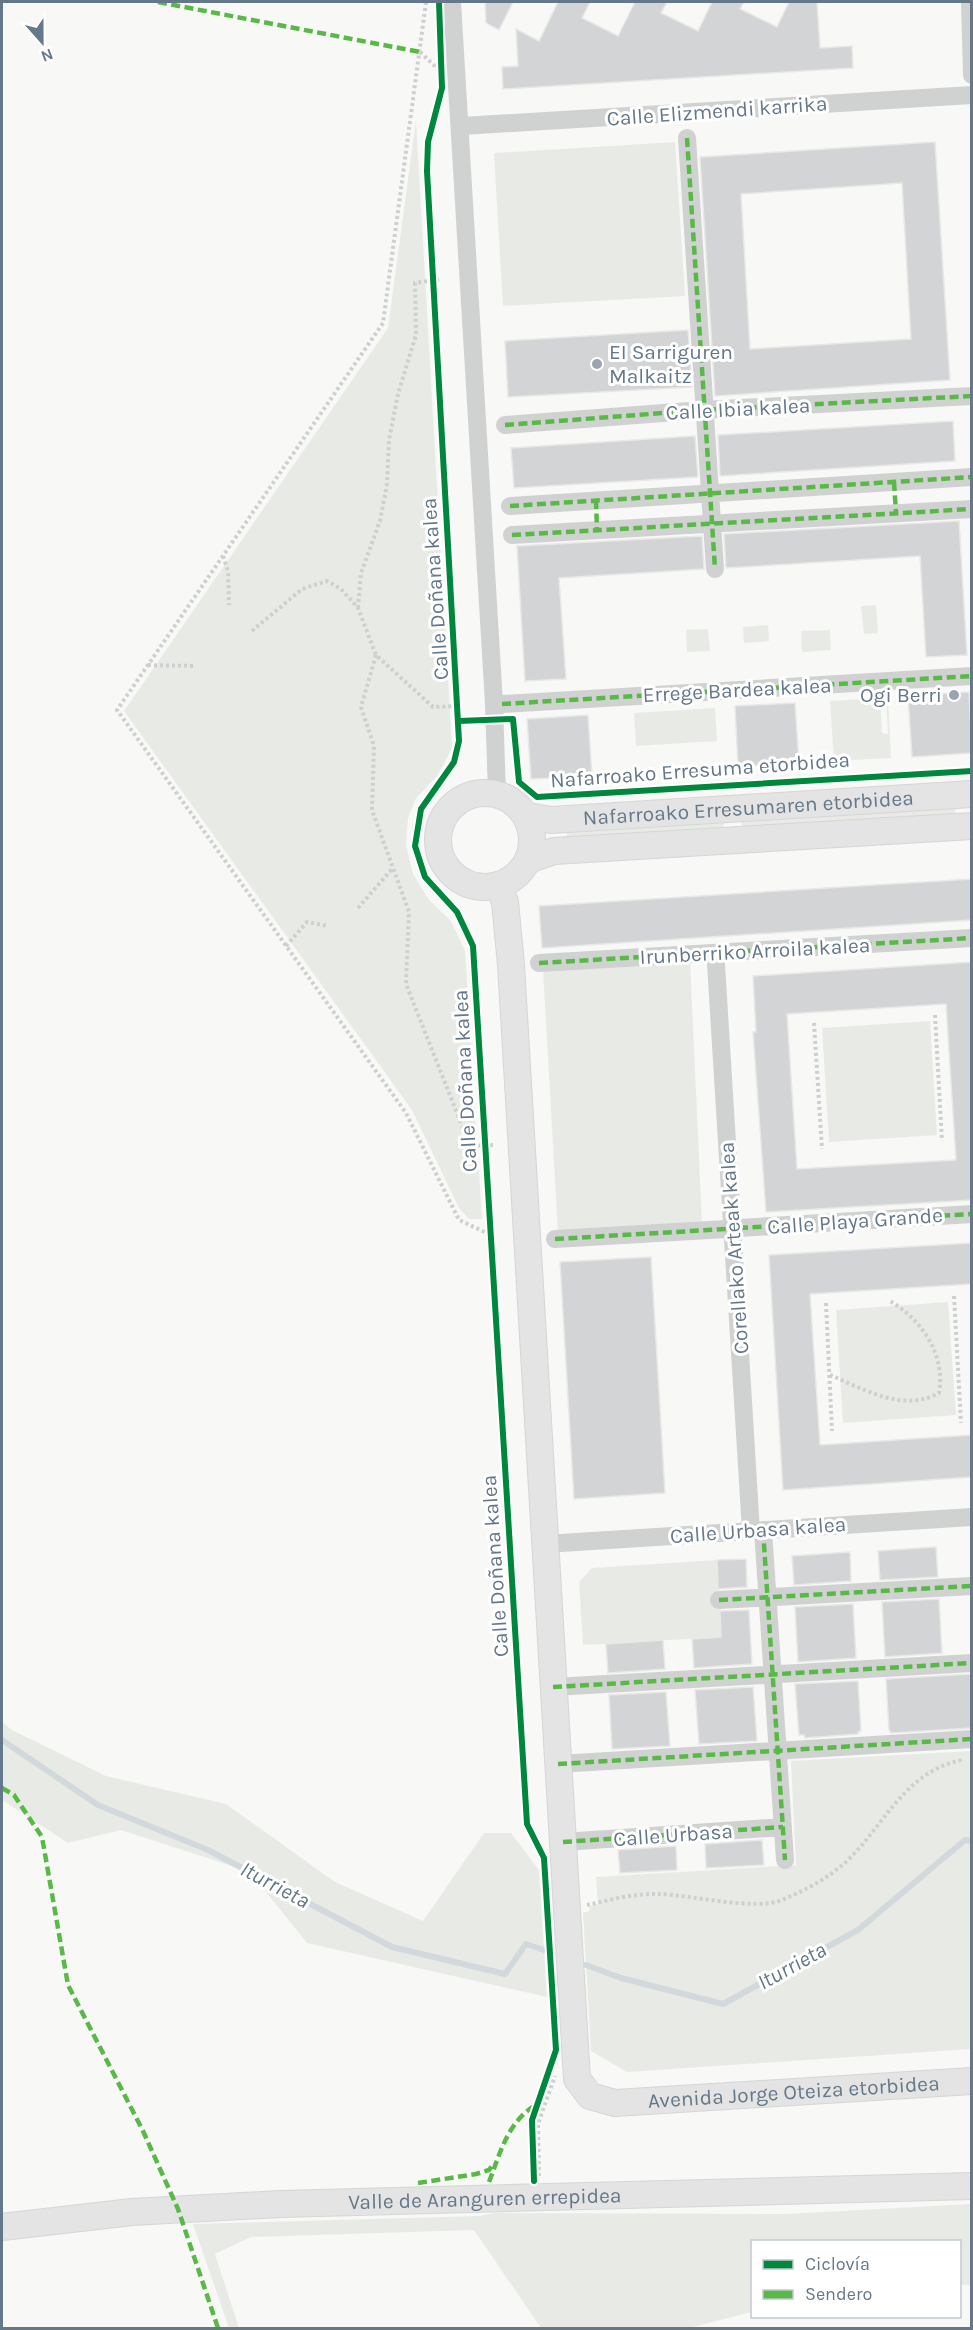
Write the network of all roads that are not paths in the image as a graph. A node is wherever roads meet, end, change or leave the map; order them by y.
1 (453, 2) edge
2 (970, 2) edge
3 (972, 75) edge
4 (972, 95) edge
5 (462, 126) junction
6 (687, 138) dead end
7 (972, 396) edge
8 (703, 410) junction
9 (505, 425) dead end
10 (972, 477) edge
11 (894, 482) junction
12 (710, 493) junction
13 (596, 500) junction
14 (510, 506) dead end
15 (972, 509) edge
16 (896, 513) junction
17 (712, 524) junction
18 (597, 530) junction
19 (512, 536) dead end
20 (715, 569) dead end
21 (972, 676) edge
22 (502, 704) dead end
23 (497, 794) junction
24 (972, 794) edge
25 (527, 816) junction
26 (972, 826) edge
27 (528, 860) junction
28 (498, 885) junction
29 (972, 938) edge
30 (539, 963) dead end
31 (717, 964) dead end
32 (972, 1214) edge
33 (555, 1239) dead end
34 (972, 1517) edge
35 (757, 1530) junction
36 (545, 1544) junction
37 (972, 1586) edge
38 (768, 1598) junction
39 (719, 1600) dead end
40 (972, 1663) edge
41 (773, 1675) junction
42 (554, 1687) junction
43 (972, 1740) edge
44 (778, 1752) junction
45 (558, 1764) junction
46 (783, 1827) junction
47 (563, 1842) junction
48 (785, 1860) dead end
49 (972, 2081) edge
50 (972, 2186) edge
51 (2, 2227) edge

1 - 5 street
2 - 3 street
4 - 5 street, Calle Elizmendi karrika
5 - 23 street
6 - 8 street
7 - 8 street, Calle Ibia kalea
8 - 9 street, Calle Ibia kalea
8 - 12 street
10 - 11 street
11 - 12 street
11 - 16 street
12 - 13 street
12 - 17 street
13 - 14 street
13 - 18 street
15 - 16 street
16 - 17 street
17 - 18 street
17 - 20 street
18 - 19 street
21 - 22 street, Errege Bardea kalea
23 - 25 street
23 - 28 street
24 - 25 street, Nafarroako Erresumaren etorbidea
25 - 27 street
26 - 27 street, Nafarroako Erresumaren etorbidea
27 - 28 street
28 - 36 street
29 - 30 street, Irunberriko Arroila kalea
31 - 35 street, Corellako Arteak kalea
32 - 33 street, Calle Playa Grande
34 - 35 street, Calle Urbasa kalea
35 - 36 street, Calle Urbasa kalea
35 - 38 street
36 - 42 street
37 - 38 street
38 - 39 street
38 - 41 street
40 - 41 street
41 - 42 street
41 - 44 street
42 - 45 street
43 - 44 street
44 - 45 street
44 - 46 street
45 - 47 street
46 - 47 street, Calle Urbasa
46 - 48 street
47 - 49 street, Avenida Jorge Oteiza etorbidea
50 - 51 street, Valle de Aranguren errepidea

